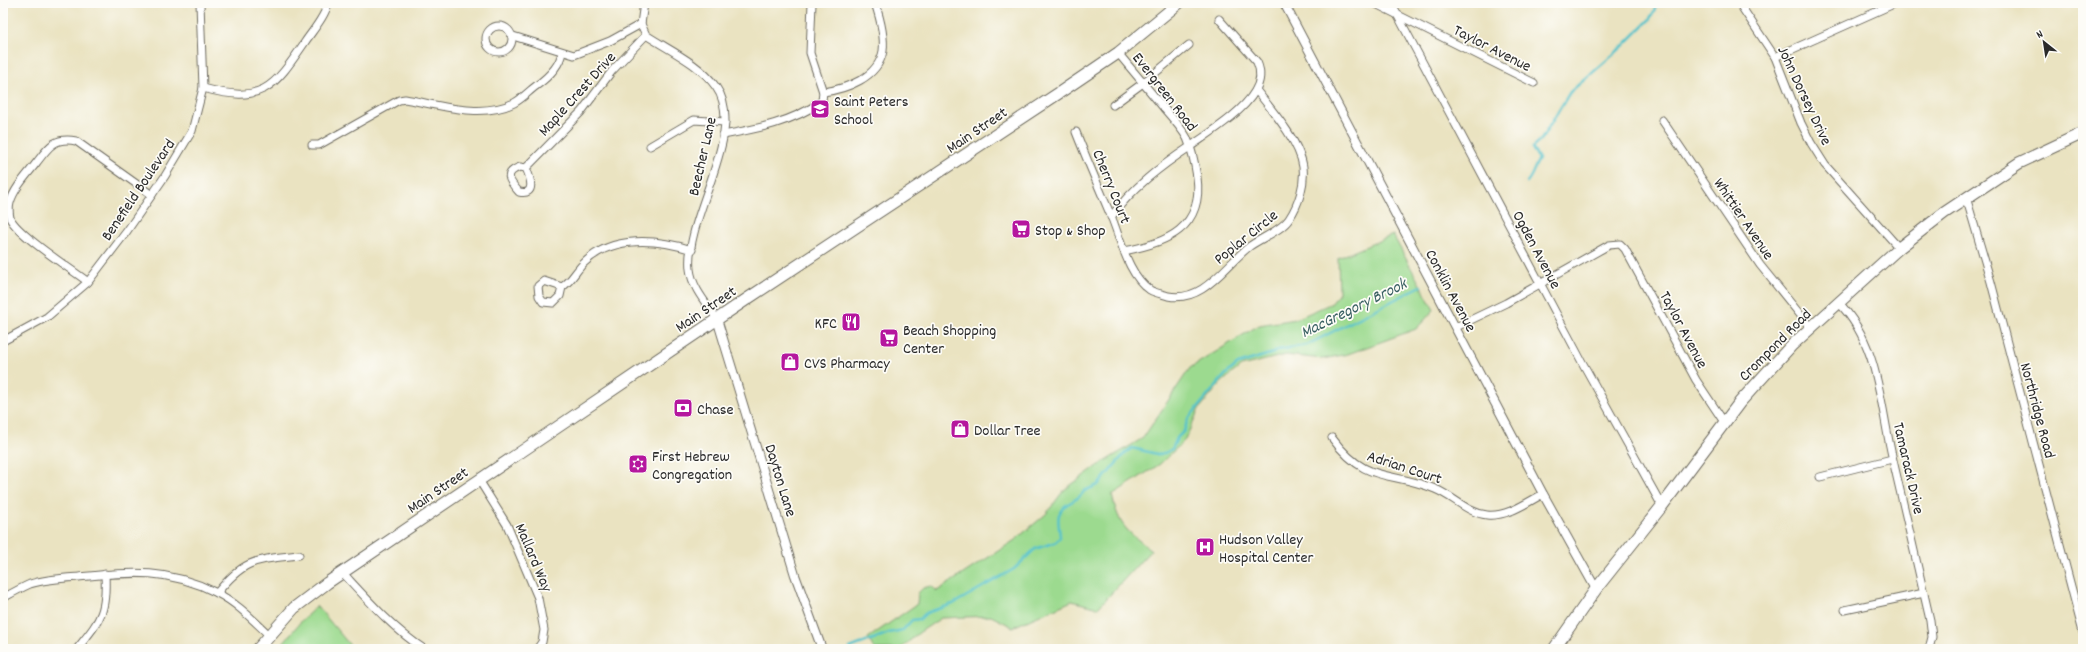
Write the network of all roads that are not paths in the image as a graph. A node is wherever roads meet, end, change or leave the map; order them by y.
1 (200, 3) edge
2 (328, 3) edge
3 (644, 3) edge
4 (812, 3) edge
5 (876, 3) edge
6 (1179, 3) edge
7 (1284, 3) edge
8 (1374, 3) edge
9 (1391, 3) edge
10 (1739, 3) edge
11 (1896, 3) edge
12 (1397, 15) junction
13 (1219, 19) dead end
14 (641, 24) junction
15 (646, 35) junction
16 (514, 36) dead end
17 (1189, 45) dead end
18 (562, 52) junction
19 (1118, 53) junction
20 (1775, 57) junction
21 (1143, 83) junction
22 (1534, 83) dead end
23 (203, 88) junction
24 (1256, 90) junction
25 (823, 92) junction
26 (1113, 105) dead end
27 (1662, 120) dead end
28 (725, 122) junction
29 (1076, 132) dead end
30 (2083, 133) edge
31 (723, 135) junction
32 (312, 145) dead end
33 (650, 146) dead end
34 (1190, 147) junction
35 (526, 168) dead end
36 (152, 195) junction
37 (1966, 197) junction
38 (1111, 217) junction
39 (1900, 248) junction
40 (692, 250) junction
41 (1124, 251) junction
42 (88, 282) junction
43 (1541, 283) junction
44 (562, 287) dead end
45 (1838, 302) junction
46 (717, 319) junction
47 (1456, 327) junction
48 (1811, 328) junction
49 (3, 341) edge
50 (1724, 422) junction
51 (1332, 438) dead end
52 (1892, 459) junction
53 (1820, 477) dead end
54 (479, 480) junction
55 (1544, 494) junction
56 (1662, 506) junction
57 (299, 555) dead end
58 (342, 572) junction
59 (105, 574) junction
60 (1596, 589) junction
61 (217, 593) junction
62 (1924, 593) junction
63 (3, 598) edge
64 (1845, 610) dead end
65 (2083, 632) edge
66 (269, 635) junction
67 (77, 649) edge
68 (258, 649) edge
69 (424, 649) edge
70 (537, 649) edge
71 (822, 649) edge
72 (1554, 649) edge
73 (1929, 649) edge

1 - 23 street, Benefield Boulevard
2 - 23 street
3 - 14 street
4 - 25 street
5 - 25 street
6 - 19 main road, Main Street
7 - 47 street, Conklin Avenue
8 - 12 street, Taylor Avenue
9 - 12 street, Ogden Avenue
10 - 20 street, John Dorsey Drive
11 - 20 street
12 - 22 street, Taylor Avenue
12 - 43 street, Ogden Avenue
13 - 24 street
14 - 15 street
14 - 18 street
15 - 28 street, Beecher Lane
15 - 35 street, Maple Crest Drive
16 - 18 street
17 - 21 street
18 - 32 street
19 - 21 street, Evergreen Road
19 - 46 main road, Main Street
20 - 39 street, John Dorsey Drive
21 - 26 street
21 - 34 street, Evergreen Road
23 - 36 street, Benefield Boulevard
24 - 34 street
24 - 41 street, Poplar Circle
25 - 31 street
27 - 48 street, Whittier Avenue
28 - 31 street, Beecher Lane
28 - 33 street
29 - 38 street, Cherry Court
30 - 37 main road, Crompond Road
31 - 40 street, Beecher Lane
34 - 38 street
34 - 41 street, Evergreen Road
36 - 42 street, Benefield Boulevard
36 - 42 street
37 - 39 main road, Crompond Road
37 - 65 street, Northridge Road
38 - 41 street, Cherry Court
39 - 45 main road, Crompond Road
40 - 44 street
40 - 46 street, Beecher Lane
42 - 49 street, Benefield Boulevard
43 - 47 street
43 - 50 street, Taylor Avenue
43 - 56 street, Ogden Avenue
45 - 48 main road, Crompond Road
45 - 52 street, Tamarack Drive
46 - 54 main road, Main Street
46 - 71 street, Dayton Lane
47 - 55 street, Conklin Avenue
48 - 50 main road, Crompond Road
50 - 56 main road, Crompond Road
51 - 55 street, Adrian Court
52 - 53 street
52 - 62 street, Tamarack Drive
54 - 58 main road, Main Street
54 - 70 street, Mallard Way
55 - 60 street, Conklin Avenue
56 - 60 main road, Crompond Road
57 - 61 street
58 - 66 main road, Main Street
58 - 69 street
59 - 61 street
59 - 63 street
59 - 67 street
60 - 72 main road, Crompond Road
61 - 66 street
62 - 64 street
62 - 73 street, Tamarack Drive
66 - 68 main road, Main Street

